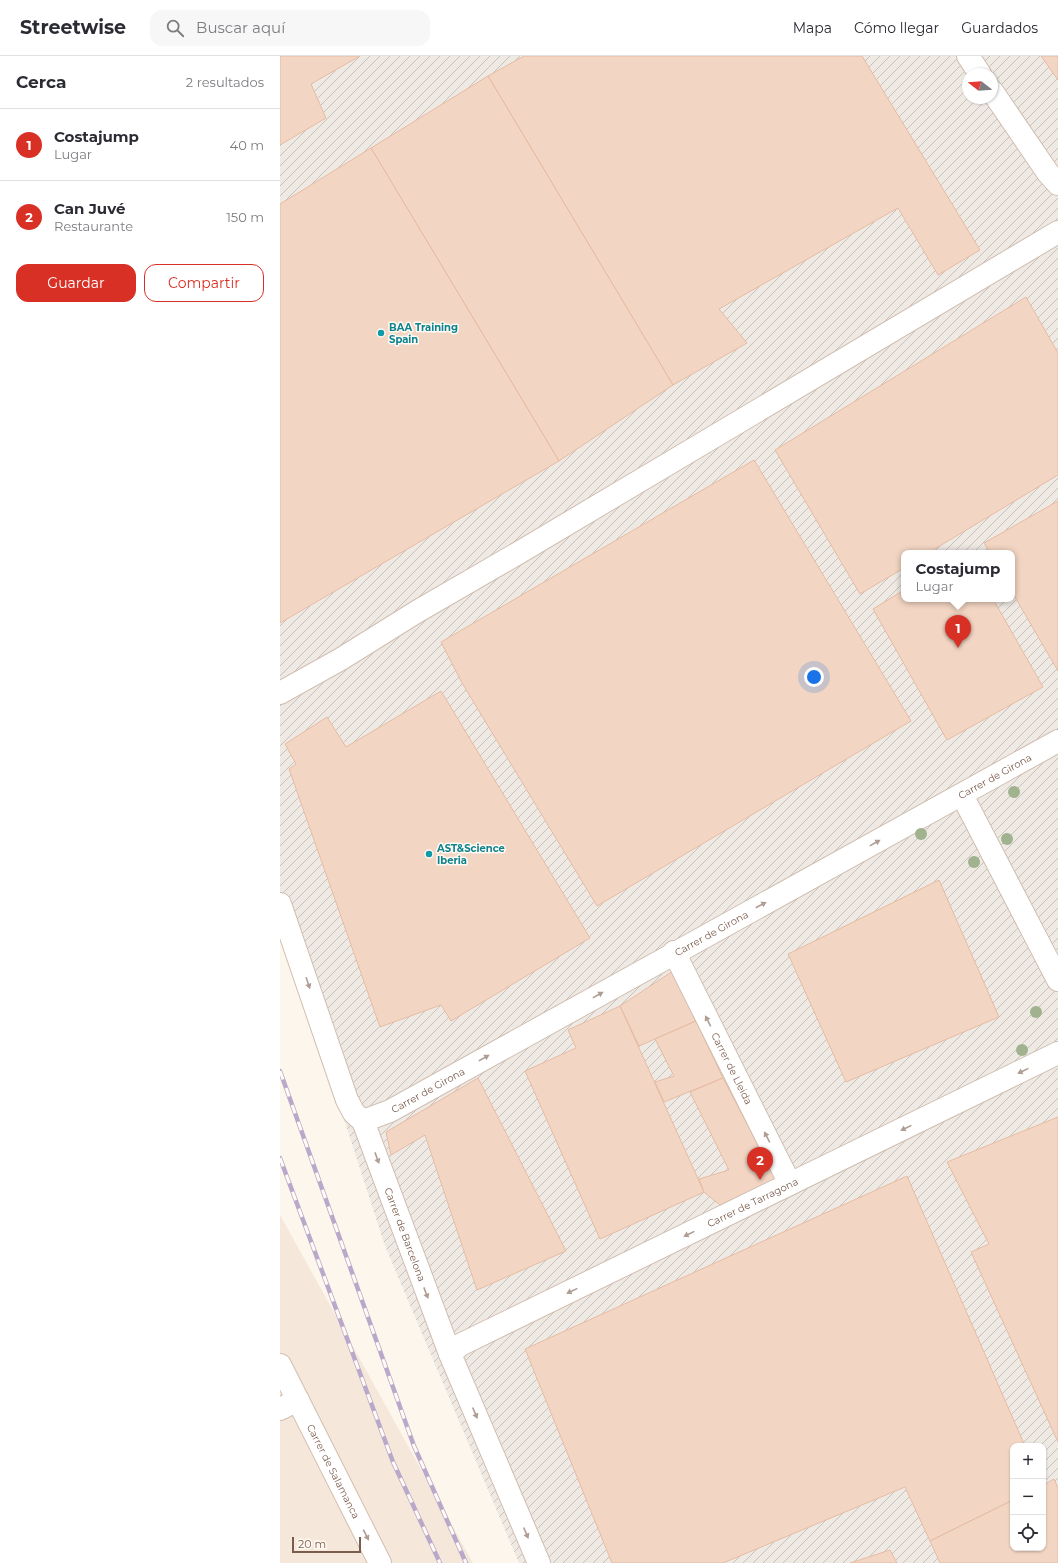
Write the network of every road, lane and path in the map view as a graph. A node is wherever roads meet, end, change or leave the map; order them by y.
1 (968, 56) edge
2 (976, 68) edge
3 (998, 100) edge
4 (1058, 184) edge
5 (1058, 232) edge
6 (280, 693) edge
7 (1058, 741) edge
8 (962, 795) junction
9 (280, 904) edge
10 (674, 952) junction
11 (1058, 980) edge
12 (1058, 1053) edge
13 (363, 1121) junction
14 (790, 1184) junction
15 (450, 1354) junction
16 (280, 1365) edge
17 (289, 1404) edge
18 (380, 1563) edge
19 (539, 1563) edge

1 - 2 street
3 - 4 street
5 - 6 street
7 - 8 street, Carrer de Girona
10 -> 8 street, Carrer de Girona
8 - 11 street
9 -> 13 street, Carrer de Barcelona
13 -> 10 street, Carrer de Girona
14 -> 10 street, Carrer de Lleida
12 -> 14 street, Carrer de Tarragona
13 -> 15 street, Carrer de Barcelona
14 -> 15 street, Carrer de Tarragona
15 -> 19 street, Carrer de Barcelona
16 - 17 street, Carrer de Salamanca
17 -> 18 street, Carrer de Salamanca

